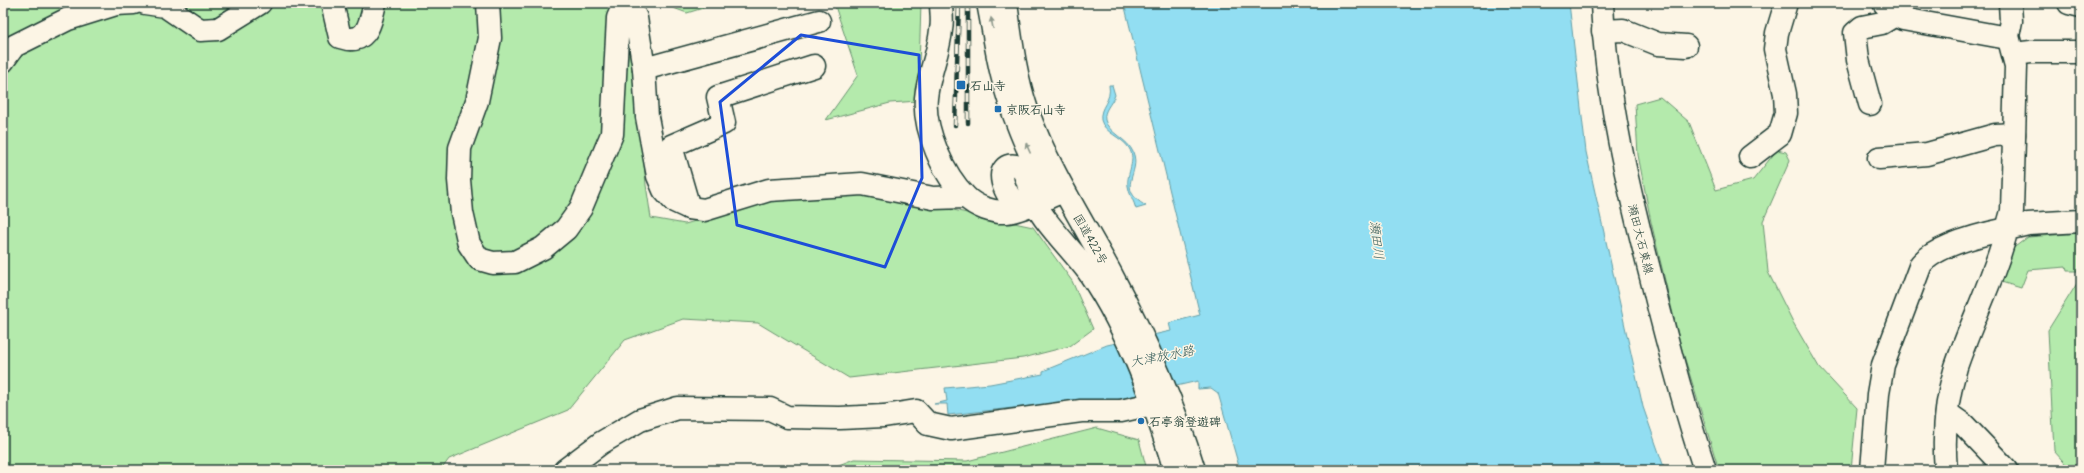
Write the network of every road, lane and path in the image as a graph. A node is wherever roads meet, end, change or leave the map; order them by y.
1 (134, 3) edge
2 (145, 3) edge
3 (260, 3) edge
4 (332, 3) edge
5 (375, 3) edge
6 (488, 3) edge
7 (941, 3) edge
8 (988, 3) edge
9 (1006, 3) edge
10 (1602, 3) edge
11 (1786, 3) edge
12 (2010, 3) edge
13 (2068, 3) edge
14 (2081, 6) edge
15 (1890, 9) edge
16 (819, 21) dead end
17 (1603, 31) junction
18 (2011, 45) junction
19 (1686, 46) dead end
20 (2081, 52) edge
21 (3, 61) edge
22 (814, 66) dead end
23 (644, 69) junction
24 (1870, 104) dead end
25 (2014, 134) junction
26 (1750, 157) dead end
27 (1879, 158) dead end
28 (965, 197) junction
29 (1041, 200) junction
30 (689, 208) junction
31 (2081, 221) edge
32 (2007, 229) junction
33 (1164, 399) junction
34 (1947, 413) junction
35 (565, 470) edge
36 (1175, 470) edge
37 (1194, 470) edge
38 (1705, 470) edge
39 (1872, 470) edge
40 (1946, 470) edge
41 (2007, 470) edge

1 - 21 main road
2 - 3 main road
4 - 5 main road
6 - 23 main road
7 - 28 main road
29 -> 8 main road
9 - 29 main road, 国道422号
10 - 17 main road, 瀬田大石東線
11 - 26 main road
12 - 18 main road
13 - 14 main road
15 - 18 main road
15 - 24 main road
16 - 23 main road
17 - 19 main road
17 - 38 main road, 瀬田大石東線
18 - 20 main road
18 - 25 main road
22 - 30 main road
23 - 30 main road
25 - 27 main road
25 - 32 main road
28 - 29 main road
28 - 30 main road
29 - 33 main road
29 - 33 main road, 国道422号
31 - 32 main road
32 - 34 main road
32 - 39 main road
33 - 35 main road
33 - 36 main road
33 - 37 main road, 国道422号
34 - 40 main road
34 - 41 main road

